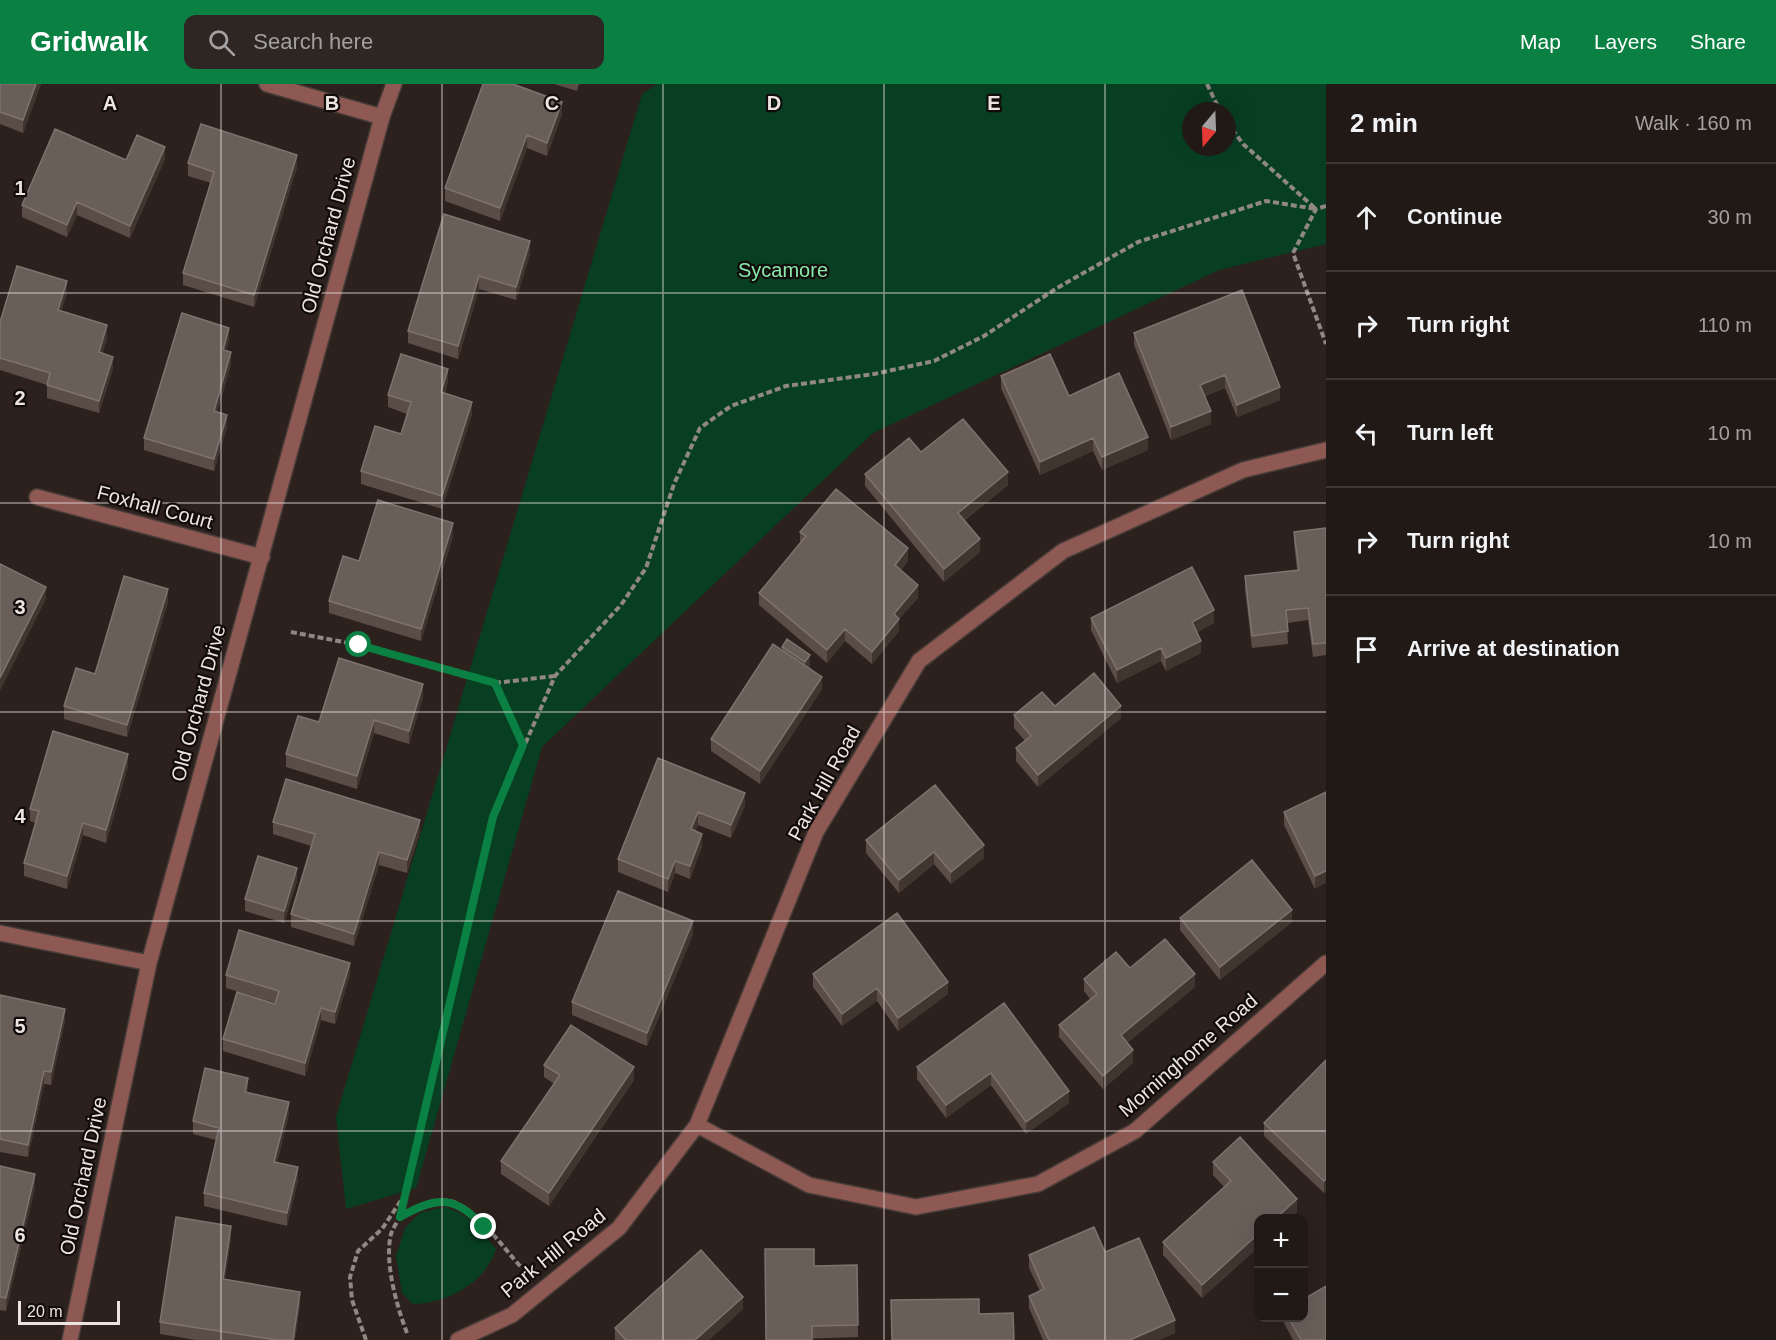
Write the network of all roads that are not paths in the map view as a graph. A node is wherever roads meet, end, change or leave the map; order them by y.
1 (267, 84) edge
2 (394, 84) edge
3 (382, 117) junction
4 (1326, 450) edge
5 (37, 497) dead end
6 (262, 557) junction
7 (0, 933) edge
8 (149, 963) junction
9 (1326, 963) edge
10 (697, 1125) junction
11 (70, 1340) edge
12 (458, 1340) edge

1 - 3 street
2 - 3 street, Old Orchard Drive
3 - 6 street, Old Orchard Drive
4 - 10 street, Park Hill Road
5 - 6 street, Foxhall Court
6 - 8 street, Old Orchard Drive
7 - 8 street
8 - 11 street, Old Orchard Drive
9 - 10 street, Morninghome Road
10 - 12 street, Park Hill Road

